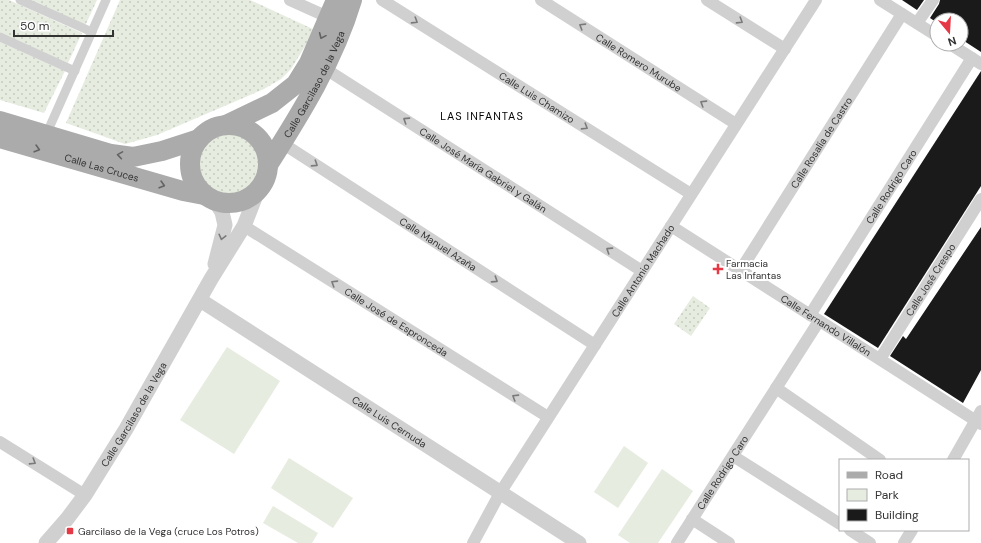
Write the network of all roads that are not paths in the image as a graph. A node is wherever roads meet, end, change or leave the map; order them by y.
1 (20, 0) edge
2 (106, 0) edge
3 (290, 0) edge
4 (352, 0) edge
5 (382, 0) edge
6 (541, 0) edge
7 (707, 0) edge
8 (816, 0) edge
9 (880, 0) edge
10 (933, 0) edge
11 (333, 9) edge
12 (902, 14) junction
13 (917, 23) junction
14 (929, 31) edge
15 (92, 32) junction
16 (0, 37) edge
17 (785, 49) junction
18 (962, 52) edge
19 (976, 61) edge
20 (324, 68) junction
21 (75, 71) junction
22 (0, 121) edge
23 (736, 124) junction
24 (226, 125) junction
25 (46, 135) junction
26 (0, 138) edge
27 (199, 140) junction
28 (282, 143) junction
29 (268, 165) junction
30 (258, 190) junction
31 (692, 194) junction
32 (210, 198) junction
33 (981, 199) edge
34 (244, 226) junction
35 (671, 226) junction
36 (642, 271) junction
37 (740, 271) junction
38 (211, 279) junction
39 (200, 300) junction
40 (814, 318) junction
41 (595, 344) junction
42 (880, 360) junction
43 (776, 388) junction
44 (548, 418) junction
45 (979, 419) edge
46 (0, 442) edge
47 (733, 456) junction
48 (879, 459) edge
49 (954, 459) edge
50 (500, 493) junction
51 (85, 495) junction
52 (692, 519) junction
53 (839, 523) edge
54 (852, 531) edge
55 (911, 531) edge
56 (46, 543) edge
57 (472, 543) edge
58 (579, 543) edge
59 (677, 543) edge
60 (729, 543) edge
61 (870, 543) edge
62 (904, 543) edge

1 - 15 street
2 - 15 street
3 - 11 street
4 - 20 main road, Calle Garcilaso de la Vega
5 -> 31 street, Calle Luis Chamizo
23 -> 6 street, Calle Romero Murube
7 -> 17 street
8 - 17 street, Calle Antonio Machado
9 - 12 street
10 - 13 street
11 -> 24 main road, Calle Garcilaso de la Vega
12 - 13 street
12 - 37 street, Calle Rosalía de Castro
13 - 14 street
15 - 21 street
16 - 21 street
17 - 23 street, Calle Antonio Machado
18 - 19 street
19 - 40 street, Calle Rodrigo Caro
20 - 28 main road, Calle Garcilaso de la Vega
36 -> 20 street, Calle José María Gabriel y Galán
21 - 25 street
22 - 25 main road, Calle Las Cruces
23 - 31 street, Calle Antonio Machado
24 - 27 main road
24 - 29 main road
27 -> 25 main road, Calle Las Cruces
26 -> 32 main road, Calle Las Cruces
27 - 32 main road
28 - 29 main road, Calle Garcilaso de la Vega
28 -> 41 street, Calle Manuel Azaña
29 - 30 main road
30 - 32 main road
30 - 34 street, Calle Garcilaso de la Vega
31 - 35 street, Calle Antonio Machado
32 -> 38 street, Calle Garcilaso de la Vega
33 - 42 street, Calle José Crespo
34 - 38 street, Calle Garcilaso de la Vega
44 -> 34 street, Calle José de Espronceda
35 - 36 street, Calle Antonio Machado
35 - 37 street, Calle Fernando Villalón
36 - 41 street, Calle Antonio Machado
37 - 40 street, Calle Fernando Villalón
38 - 39 street, Calle Garcilaso de la Vega
39 - 50 street, Calle Luis Cernuda
39 - 51 street, Calle Garcilaso de la Vega
40 - 42 street, Calle Fernando Villalón
40 - 43 street, Calle Rodrigo Caro
41 - 44 street, Calle Antonio Machado
42 - 45 street, Calle Fernando Villalón
43 - 47 street, Calle Rodrigo Caro
43 - 48 street
44 - 50 street, Calle Antonio Machado
45 - 49 street
46 -> 51 street
47 - 52 street, Calle Rodrigo Caro
47 - 53 street
50 - 57 street, Calle Antonio Machado
50 - 58 street, Calle Luis Cernuda
51 - 56 street, Calle Garcilaso de la Vega
52 - 59 street, Calle Rodrigo Caro
52 - 60 street
54 - 61 street
55 - 62 street

